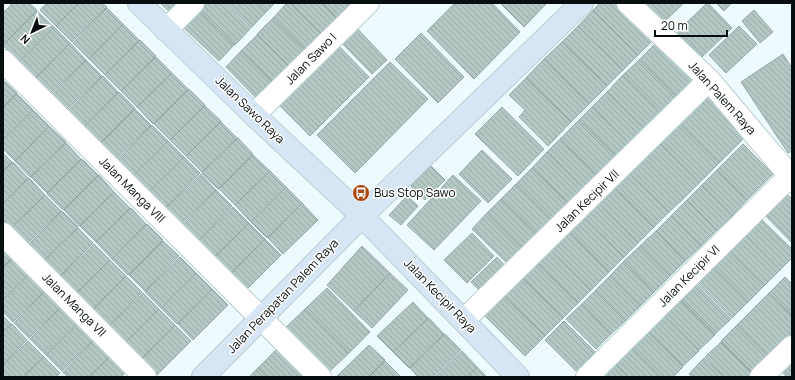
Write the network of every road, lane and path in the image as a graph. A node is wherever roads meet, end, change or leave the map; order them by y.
1 (139, 3) edge
2 (193, 3) edge
3 (368, 3) edge
4 (582, 3) edge
5 (628, 3) edge
6 (166, 30) junction
7 (3, 61) edge
8 (709, 80) junction
9 (254, 115) junction
10 (791, 177) edge
11 (362, 216) junction
12 (3, 234) edge
13 (261, 319) junction
14 (464, 320) junction
15 (792, 347) edge
16 (144, 377) edge
17 (203, 377) edge
18 (320, 377) edge
19 (518, 377) edge
20 (587, 377) edge
21 (762, 377) edge

1 - 6 street, Jalan Sawo Raya
2 - 6 street
3 - 9 street, Jalan Sawo I
4 - 11 street, Jalan Perapatan Palem Raya
5 - 8 street, Jalan Palem Raya
6 - 9 street, Jalan Sawo Raya
7 - 13 street, Jalan Manga VIII
8 - 10 street, Jalan Palem Raya
8 - 14 street, Jalan Kecipir VII
9 - 11 street, Jalan Sawo Raya
10 - 20 street, Jalan Kecipir VI
11 - 13 street, Jalan Perapatan Palem Raya
11 - 14 street, Jalan Kecipir Raya
12 - 16 street, Jalan Manga VII
13 - 17 street, Jalan Perapatan Palem Raya
13 - 18 street, Jalan Manga VIII
14 - 19 street, Jalan Kecipir Raya
15 - 21 street

